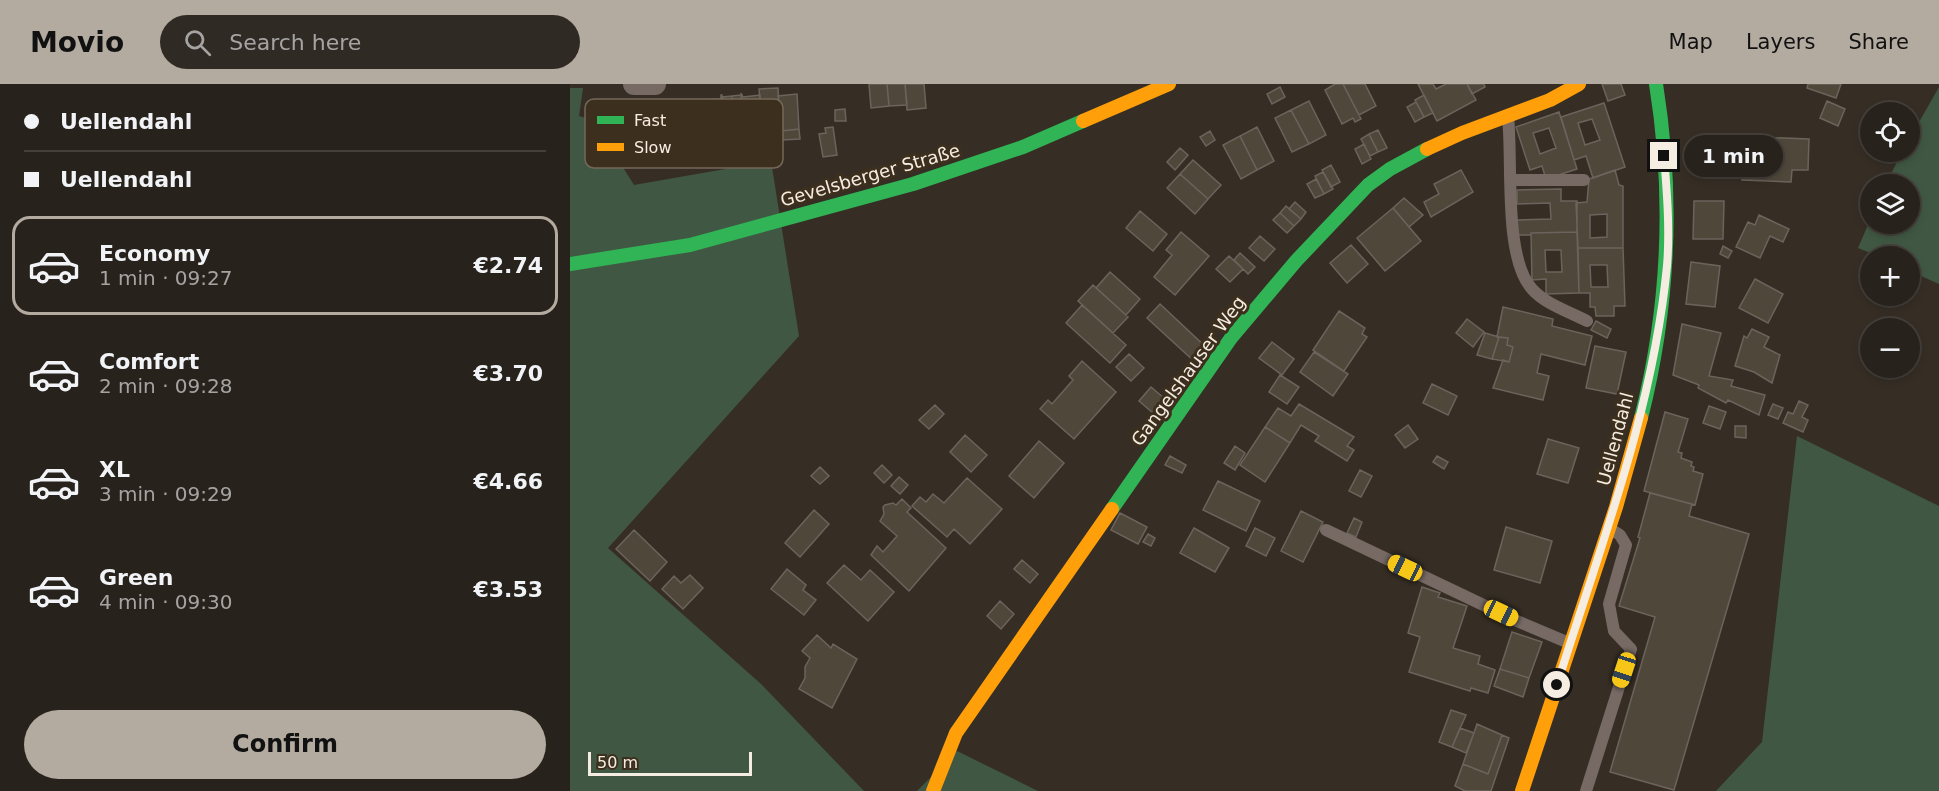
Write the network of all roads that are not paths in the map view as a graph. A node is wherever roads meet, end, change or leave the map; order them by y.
1 (634, 84) edge
2 (655, 84) edge
3 (1169, 84) edge
4 (1579, 84) edge
5 (1656, 84) edge
6 (1508, 116) junction
7 (1511, 180) junction
8 (1584, 180) dead end
9 (570, 264) edge
10 (1587, 321) dead end
11 (1609, 528) junction
12 (1326, 530) dead end
13 (1570, 644) junction
14 (933, 791) edge
15 (1522, 791) edge
16 (1586, 791) edge

1 - 2 street
3 - 9 main road, Gevelsberger Straße
4 - 6 main road, Gangelshauser Weg
5 - 11 main road, Uellendahl
6 - 7 lane
6 - 14 main road, Gangelshauser Weg
7 - 8 lane
7 - 10 lane
11 - 13 main road, Uellendahl
11 - 16 lane
12 - 13 lane
13 - 15 main road, Uellendahl

